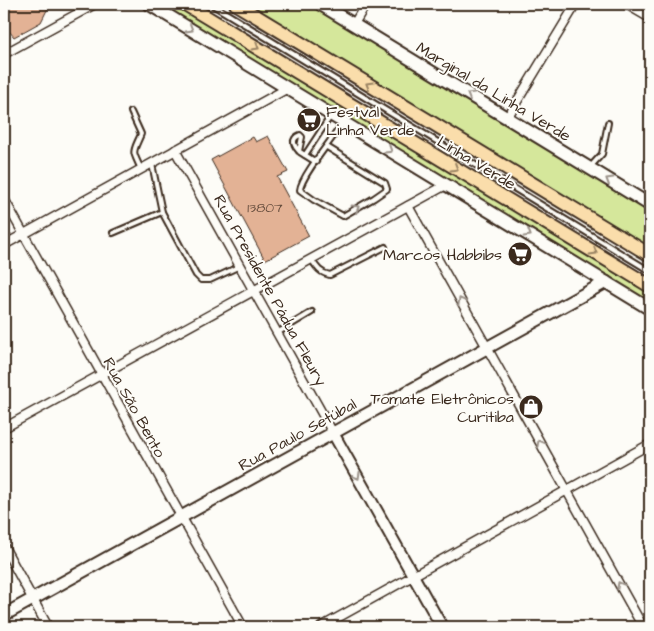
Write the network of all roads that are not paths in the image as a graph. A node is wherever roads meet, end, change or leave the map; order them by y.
1 (95, 4) edge
2 (149, 4) edge
3 (185, 4) edge
4 (211, 4) edge
5 (236, 4) edge
6 (320, 4) edge
7 (366, 4) edge
8 (576, 4) edge
9 (626, 4) edge
10 (650, 18) edge
11 (354, 24) junction
12 (4, 54) edge
13 (288, 88) junction
14 (131, 112) dead end
15 (332, 115) junction
16 (507, 118) junction
17 (344, 122) junction
18 (608, 123) dead end
19 (327, 147) junction
20 (175, 150) junction
21 (299, 151) dead end
22 (305, 155) junction
23 (316, 162) junction
24 (152, 164) junction
25 (589, 168) junction
26 (141, 169) junction
27 (446, 185) junction
28 (4, 199) edge
29 (650, 205) edge
30 (408, 206) junction
31 (162, 212) junction
32 (113, 233) dead end
33 (23, 234) junction
34 (4, 245) edge
35 (385, 247) dead end
36 (650, 255) edge
37 (311, 259) junction
38 (240, 266) junction
39 (650, 271) edge
40 (606, 282) junction
41 (650, 286) edge
42 (254, 290) junction
43 (650, 308) edge
44 (312, 312) dead end
45 (277, 333) junction
46 (487, 348) junction
47 (101, 374) junction
48 (4, 428) edge
49 (333, 433) junction
50 (650, 444) edge
51 (567, 490) junction
52 (181, 517) junction
53 (4, 547) edge
54 (413, 576) junction
55 (33, 599) junction
56 (4, 615) edge
57 (48, 627) edge
58 (243, 627) edge
59 (321, 627) edge
60 (442, 627) edge
61 (644, 627) edge

1 - 12 street
2 -> 13 main road
3 -> 41 highway, Linha Verde
4 - 39 lane
36 -> 5 highway, Linha Verde
6 - 11 main road, Marginal da Linha Verde
7 - 11 street
8 - 16 street
9 - 10 street
16 -> 11 main road, Marginal da Linha Verde
13 - 15 main road
13 - 20 street
14 - 26 lane
15 - 17 main road
15 - 22 lane
16 - 25 main road, Marginal da Linha Verde
17 - 19 lane
17 -> 27 main road
18 - 25 lane
19 - 23 lane
23 -> 19 lane
20 - 24 street
20 - 38 street, Rua Presidente Pádua Fleury
21 - 22 lane
22 - 23 lane
24 - 26 street
24 - 31 lane
29 -> 25 main road, Marginal da Linha Verde
26 - 33 street
27 - 30 street
27 -> 40 main road
28 - 33 street, Rua São Bento
30 - 37 street
46 -> 30 street
31 - 32 lane
31 - 38 lane
33 - 34 street
33 - 47 street, Rua São Bento
35 - 37 lane
37 - 42 street
38 - 42 street, Rua Presidente Pádua Fleury
40 - 43 main road
40 - 46 main road, Rua Paulo Setúbal
42 - 45 street, Rua Presidente Pádua Fleury
42 - 47 street
44 - 45 lane
45 - 49 street, Rua Presidente Pádua Fleury
46 - 49 main road, Rua Paulo Setúbal
51 -> 46 street
47 - 48 street
47 - 52 street, Rua São Bento
49 - 52 main road, Rua Paulo Setúbal
49 -> 54 street, Rua Presidente Pádua Fleury
50 - 51 street
51 - 54 street
61 -> 51 street
52 - 55 main road, Rua Paulo Setúbal
52 - 58 street, Rua São Bento
53 - 55 street
54 - 59 street
54 - 60 street, Rua Presidente Pádua Fleury
55 - 56 main road, Rua Paulo Setúbal
55 - 57 street

